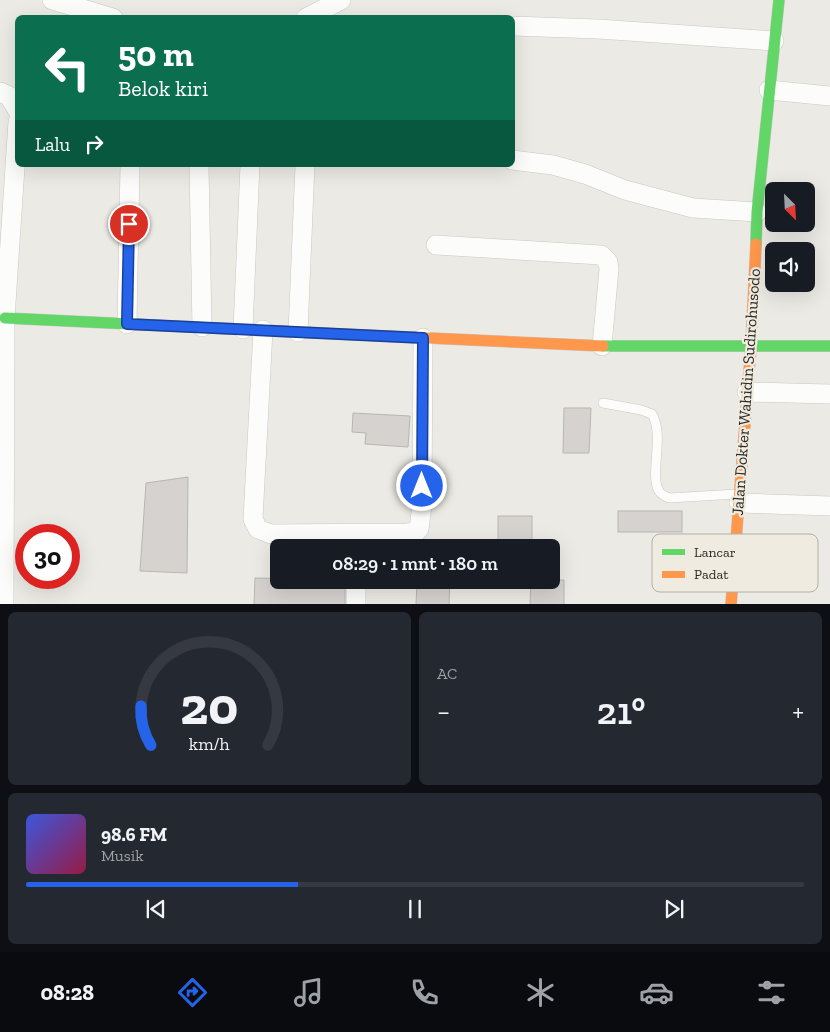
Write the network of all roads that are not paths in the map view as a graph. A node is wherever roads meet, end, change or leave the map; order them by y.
1 (52, 0) edge
2 (341, 0) edge
3 (779, 0) edge
4 (103, 15) edge
5 (312, 15) edge
6 (515, 26) edge
7 (774, 41) junction
8 (769, 90) junction
9 (0, 92) edge
10 (830, 96) edge
11 (15, 106) edge
12 (515, 160) edge
13 (15, 167) edge
14 (130, 167) edge
15 (200, 167) edge
16 (250, 167) edge
17 (305, 167) edge
18 (757, 212) junction
19 (436, 245) dead end
20 (5, 318) junction
21 (127, 324) junction
22 (202, 327) junction
23 (243, 329) junction
24 (263, 330) junction
25 (298, 332) junction
26 (423, 338) junction
27 (602, 346) junction
28 (751, 346) junction
29 (830, 346) edge
30 (747, 392) junction
31 (830, 394) edge
32 (603, 403) dead end
33 (739, 498) junction
34 (830, 506) edge
35 (736, 534) edge
36 (331, 539) edge
37 (369, 539) edge
38 (356, 589) edge
39 (4, 604) edge
40 (356, 604) edge

1 - 4 street
2 - 5 street
3 - 7 street, Jalan Dokter Wahidin Sudirohusodo
6 - 7 street
7 - 8 street, Jalan Dokter Wahidin Sudirohusodo
8 - 10 street
8 - 18 street, Jalan Dokter Wahidin Sudirohusodo
9 - 11 street
12 - 18 street
13 - 20 street
14 - 21 street
15 - 22 street
16 - 23 street
17 - 25 street
18 - 28 street, Jalan Dokter Wahidin Sudirohusodo
19 - 27 street
20 - 21 street
20 - 39 street
21 - 22 street
22 - 23 street
23 - 24 street
24 - 25 street
24 - 36 street
25 - 26 street
26 - 27 street
26 - 37 street
27 - 28 street
28 - 29 street
28 - 30 street, Jalan Dokter Wahidin Sudirohusodo
30 - 31 street
30 - 33 street, Jalan Dokter Wahidin Sudirohusodo
32 - 33 lane
33 - 34 street
33 - 35 street, Jalan Dokter Wahidin Sudirohusodo
38 - 40 street

